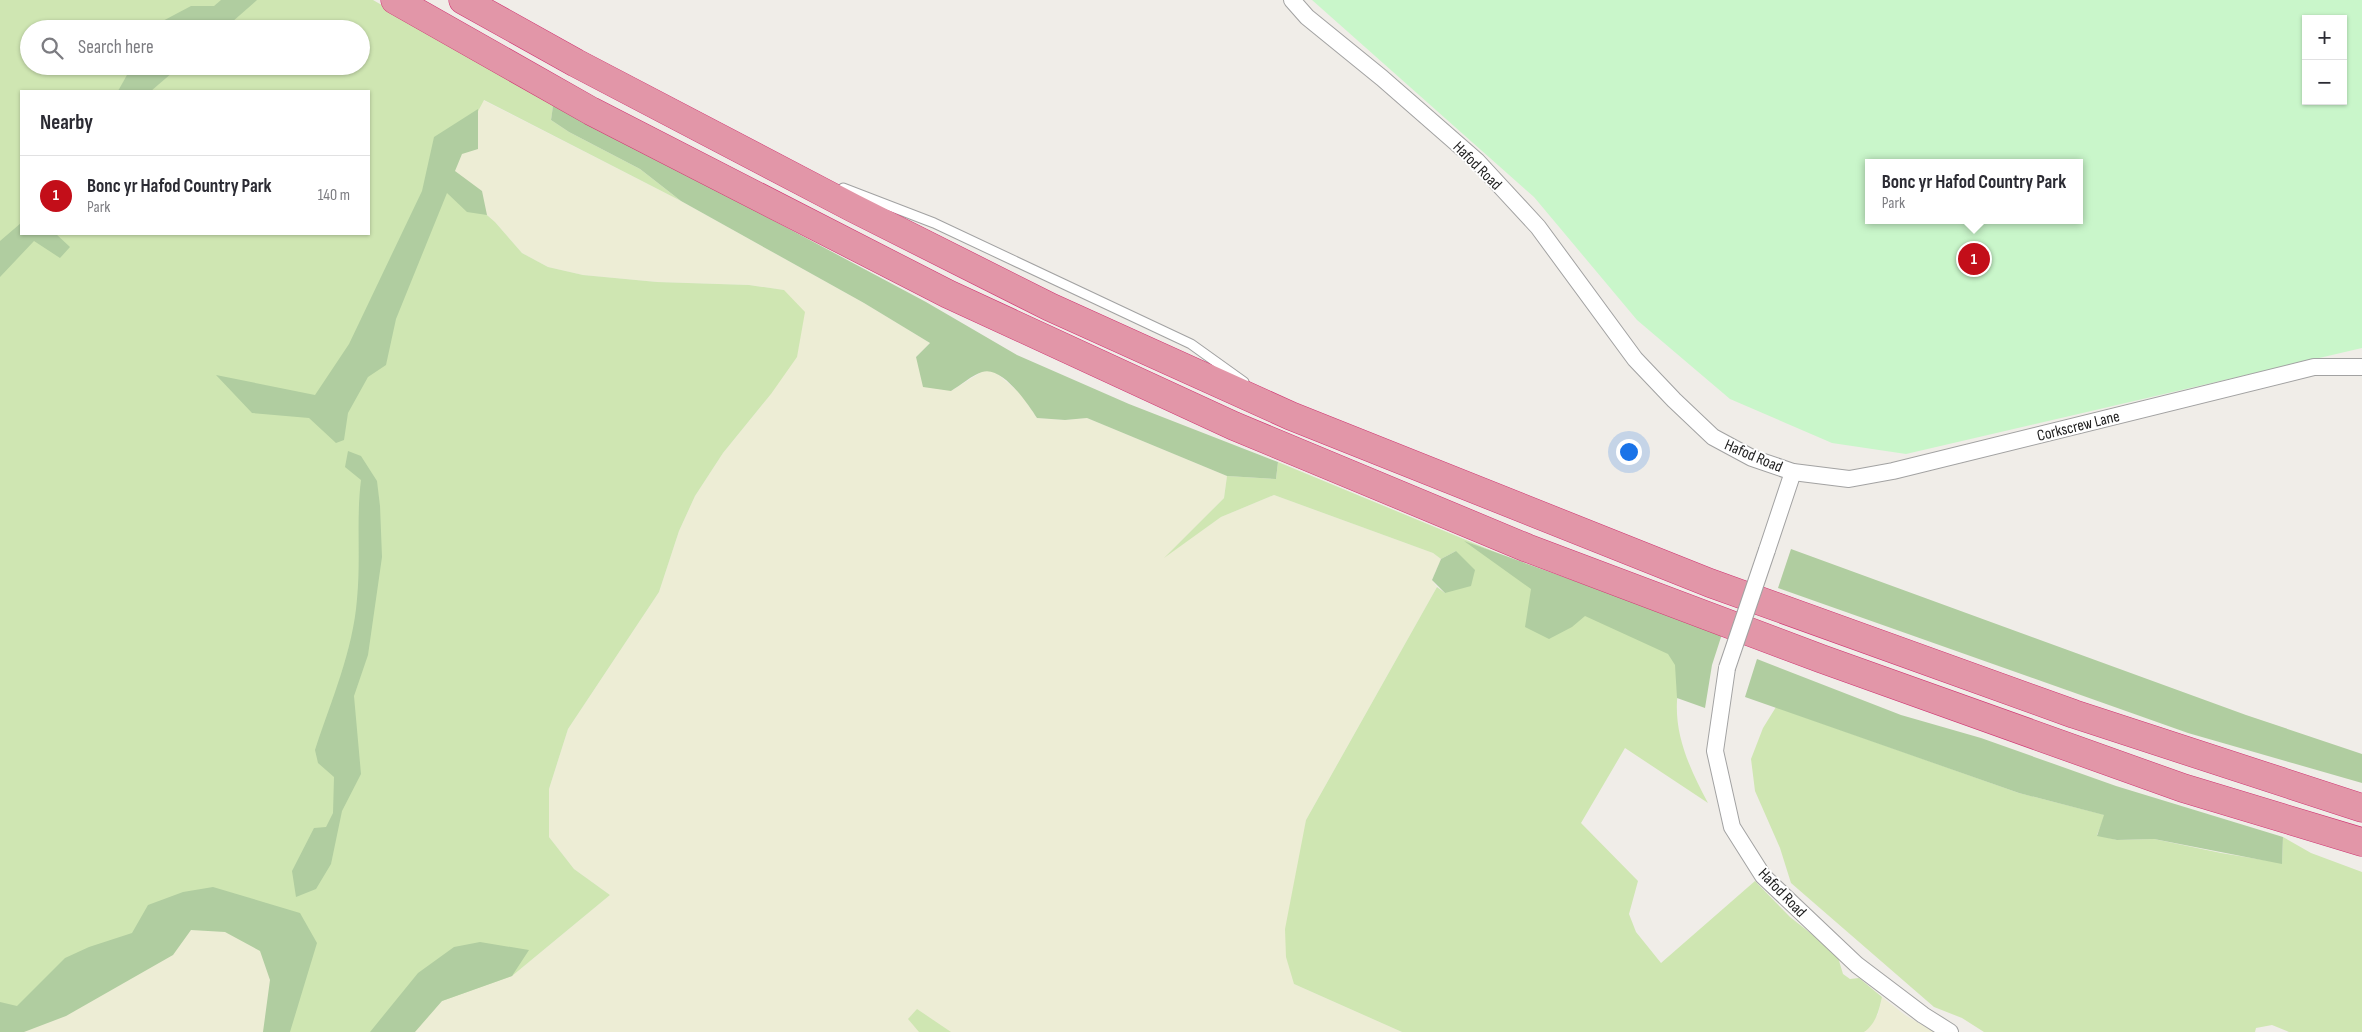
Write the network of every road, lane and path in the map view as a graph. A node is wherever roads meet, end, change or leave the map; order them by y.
1 (395, 0) edge
2 (463, 0) edge
3 (1292, 0) edge
4 (756, 156) junction
5 (2362, 366) edge
6 (1290, 416) junction
7 (1793, 472) junction
8 (2362, 808) edge
9 (2362, 842) edge
10 (1950, 1032) edge

1 - 9 highway
2 - 4 highway
3 - 7 street, Hafod Road
4 - 6 highway
4 - 6 lane
5 - 7 street, Corkscrew Lane
6 - 8 highway
7 - 10 street, Hafod Road, bridge

